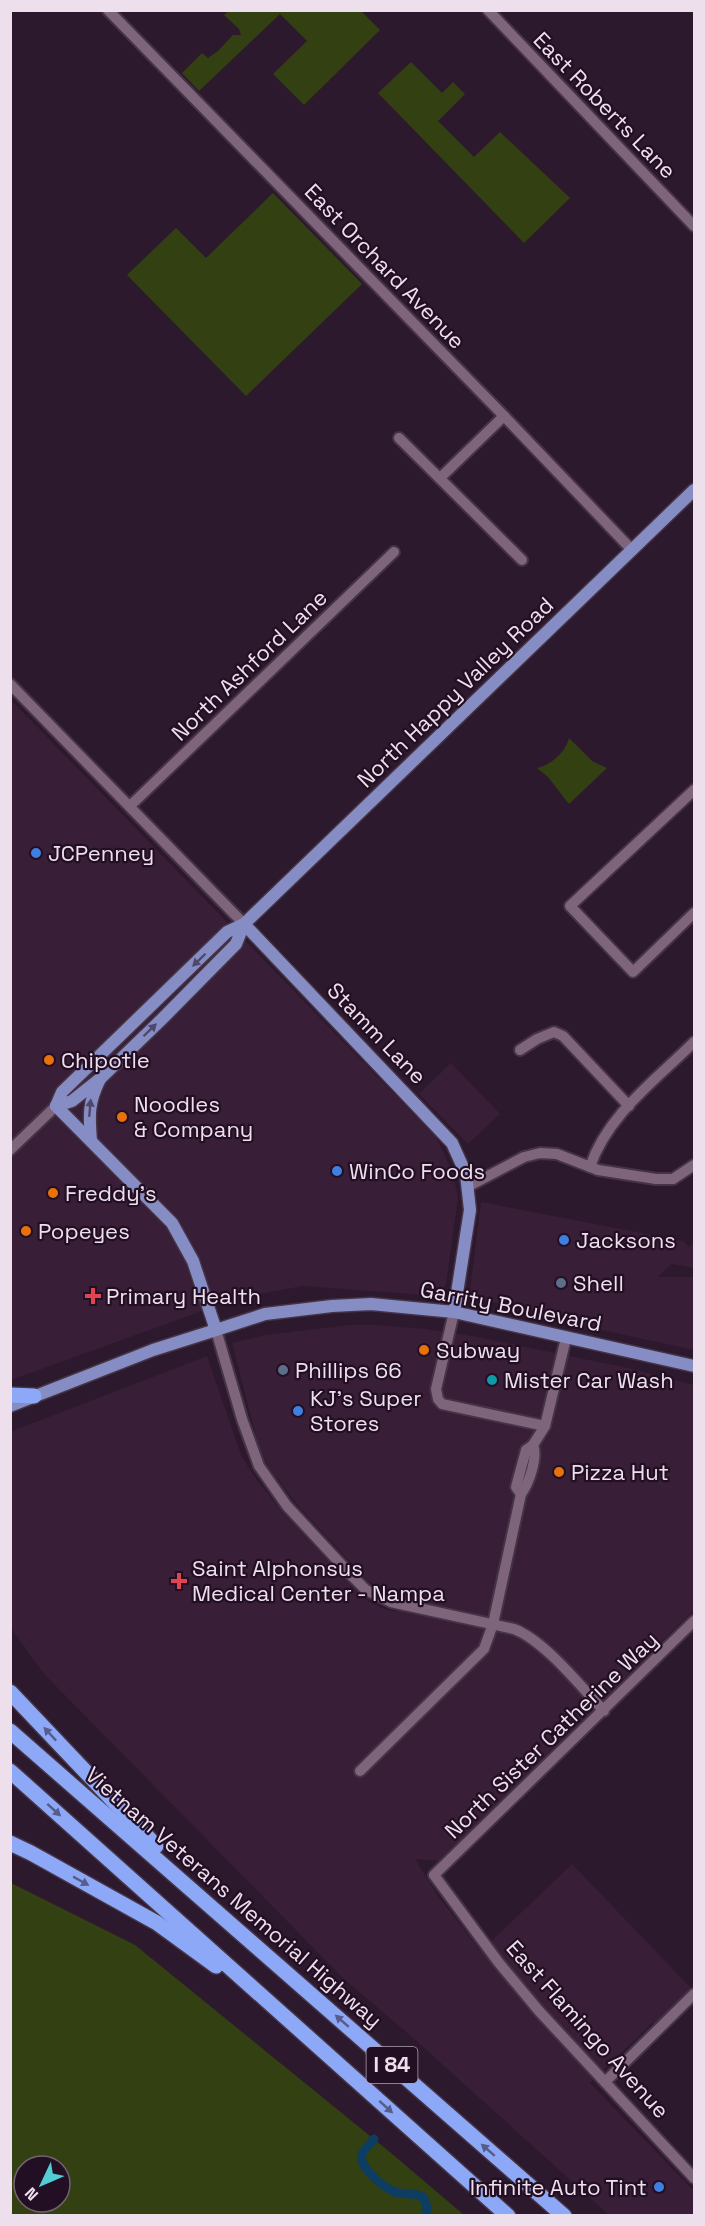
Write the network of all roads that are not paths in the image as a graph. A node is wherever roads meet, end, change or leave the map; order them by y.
1 (108, 10) edge
2 (488, 10) edge
3 (694, 226) edge
4 (504, 416) junction
5 (399, 438) dead end
6 (440, 478) junction
7 (694, 490) edge
8 (632, 550) junction
9 (394, 552) dead end
10 (522, 560) dead end
11 (10, 684) edge
12 (694, 790) edge
13 (130, 806) junction
14 (694, 913) edge
15 (244, 924) junction
16 (694, 1042) edge
17 (520, 1050) dead end
18 (100, 1077) junction
19 (57, 1106) junction
20 (629, 1106) junction
21 (92, 1141) junction
22 (10, 1150) edge
23 (694, 1165) edge
24 (590, 1167) junction
25 (467, 1187) junction
26 (454, 1312) junction
27 (216, 1330) junction
28 (566, 1338) junction
29 (694, 1366) edge
30 (10, 1395) edge
31 (34, 1396) junction
32 (10, 1406) edge
33 (545, 1426) junction
34 (694, 1622) edge
35 (493, 1624) junction
36 (10, 1692) edge
37 (604, 1711) junction
38 (10, 1731) edge
39 (10, 1771) edge
40 (360, 1771) dead end
41 (10, 1843) edge
42 (434, 1875) joint
43 (220, 1913) junction
44 (694, 1994) edge
45 (264, 1998) junction
46 (605, 2082) junction
47 (694, 2178) edge
48 (508, 2216) edge
49 (564, 2216) edge

1 - 4 street, East Orchard Avenue
2 - 3 street, East Roberts Lane
4 - 6 street
4 - 8 street, East Orchard Avenue
5 - 6 street
6 - 10 street
7 - 8 main road, North Happy Valley Road
8 - 15 main road, North Happy Valley Road
9 - 13 street, North Ashford Lane
11 - 13 street, Stamm Lane
12 - 14 street
13 - 15 street, Stamm Lane
18 -> 15 main road, North Happy Valley Road
15 -> 19 main road, North Happy Valley Road
15 - 25 main road, Stamm Lane
16 - 20 street
17 - 20 street
18 - 19 main road, North Happy Valley Road
21 -> 18 main road
19 - 21 main road
19 - 22 street, North Happy Valley Road
20 - 24 street
21 - 27 main road
23 - 24 street
24 - 25 street
25 - 26 main road, Stamm Lane
26 - 27 main road, Garrity Boulevard
26 - 28 main road, Garrity Boulevard
26 - 33 street, Stamm Lane
27 - 31 main road, Garrity Boulevard
27 - 35 street
28 - 29 main road, Garrity Boulevard
28 - 33 street
30 - 31 highway
31 - 32 main road, Garrity Boulevard
33 - 35 street
34 - 37 street, North Sister Catherine Way
35 - 37 street
35 - 40 street
43 -> 36 highway
37 - 42 street, North Sister Catherine Way
38 - 43 highway, Vietnam Veterans Memorial Highway / I 84
39 -> 45 highway, I 84
41 -> 45 highway
42 - 46 street, East Flamingo Avenue
49 -> 43 highway, Vietnam Veterans Memorial Highway / I 84
44 - 46 street
45 -> 48 highway, I 84
46 - 47 street, East Flamingo Avenue

